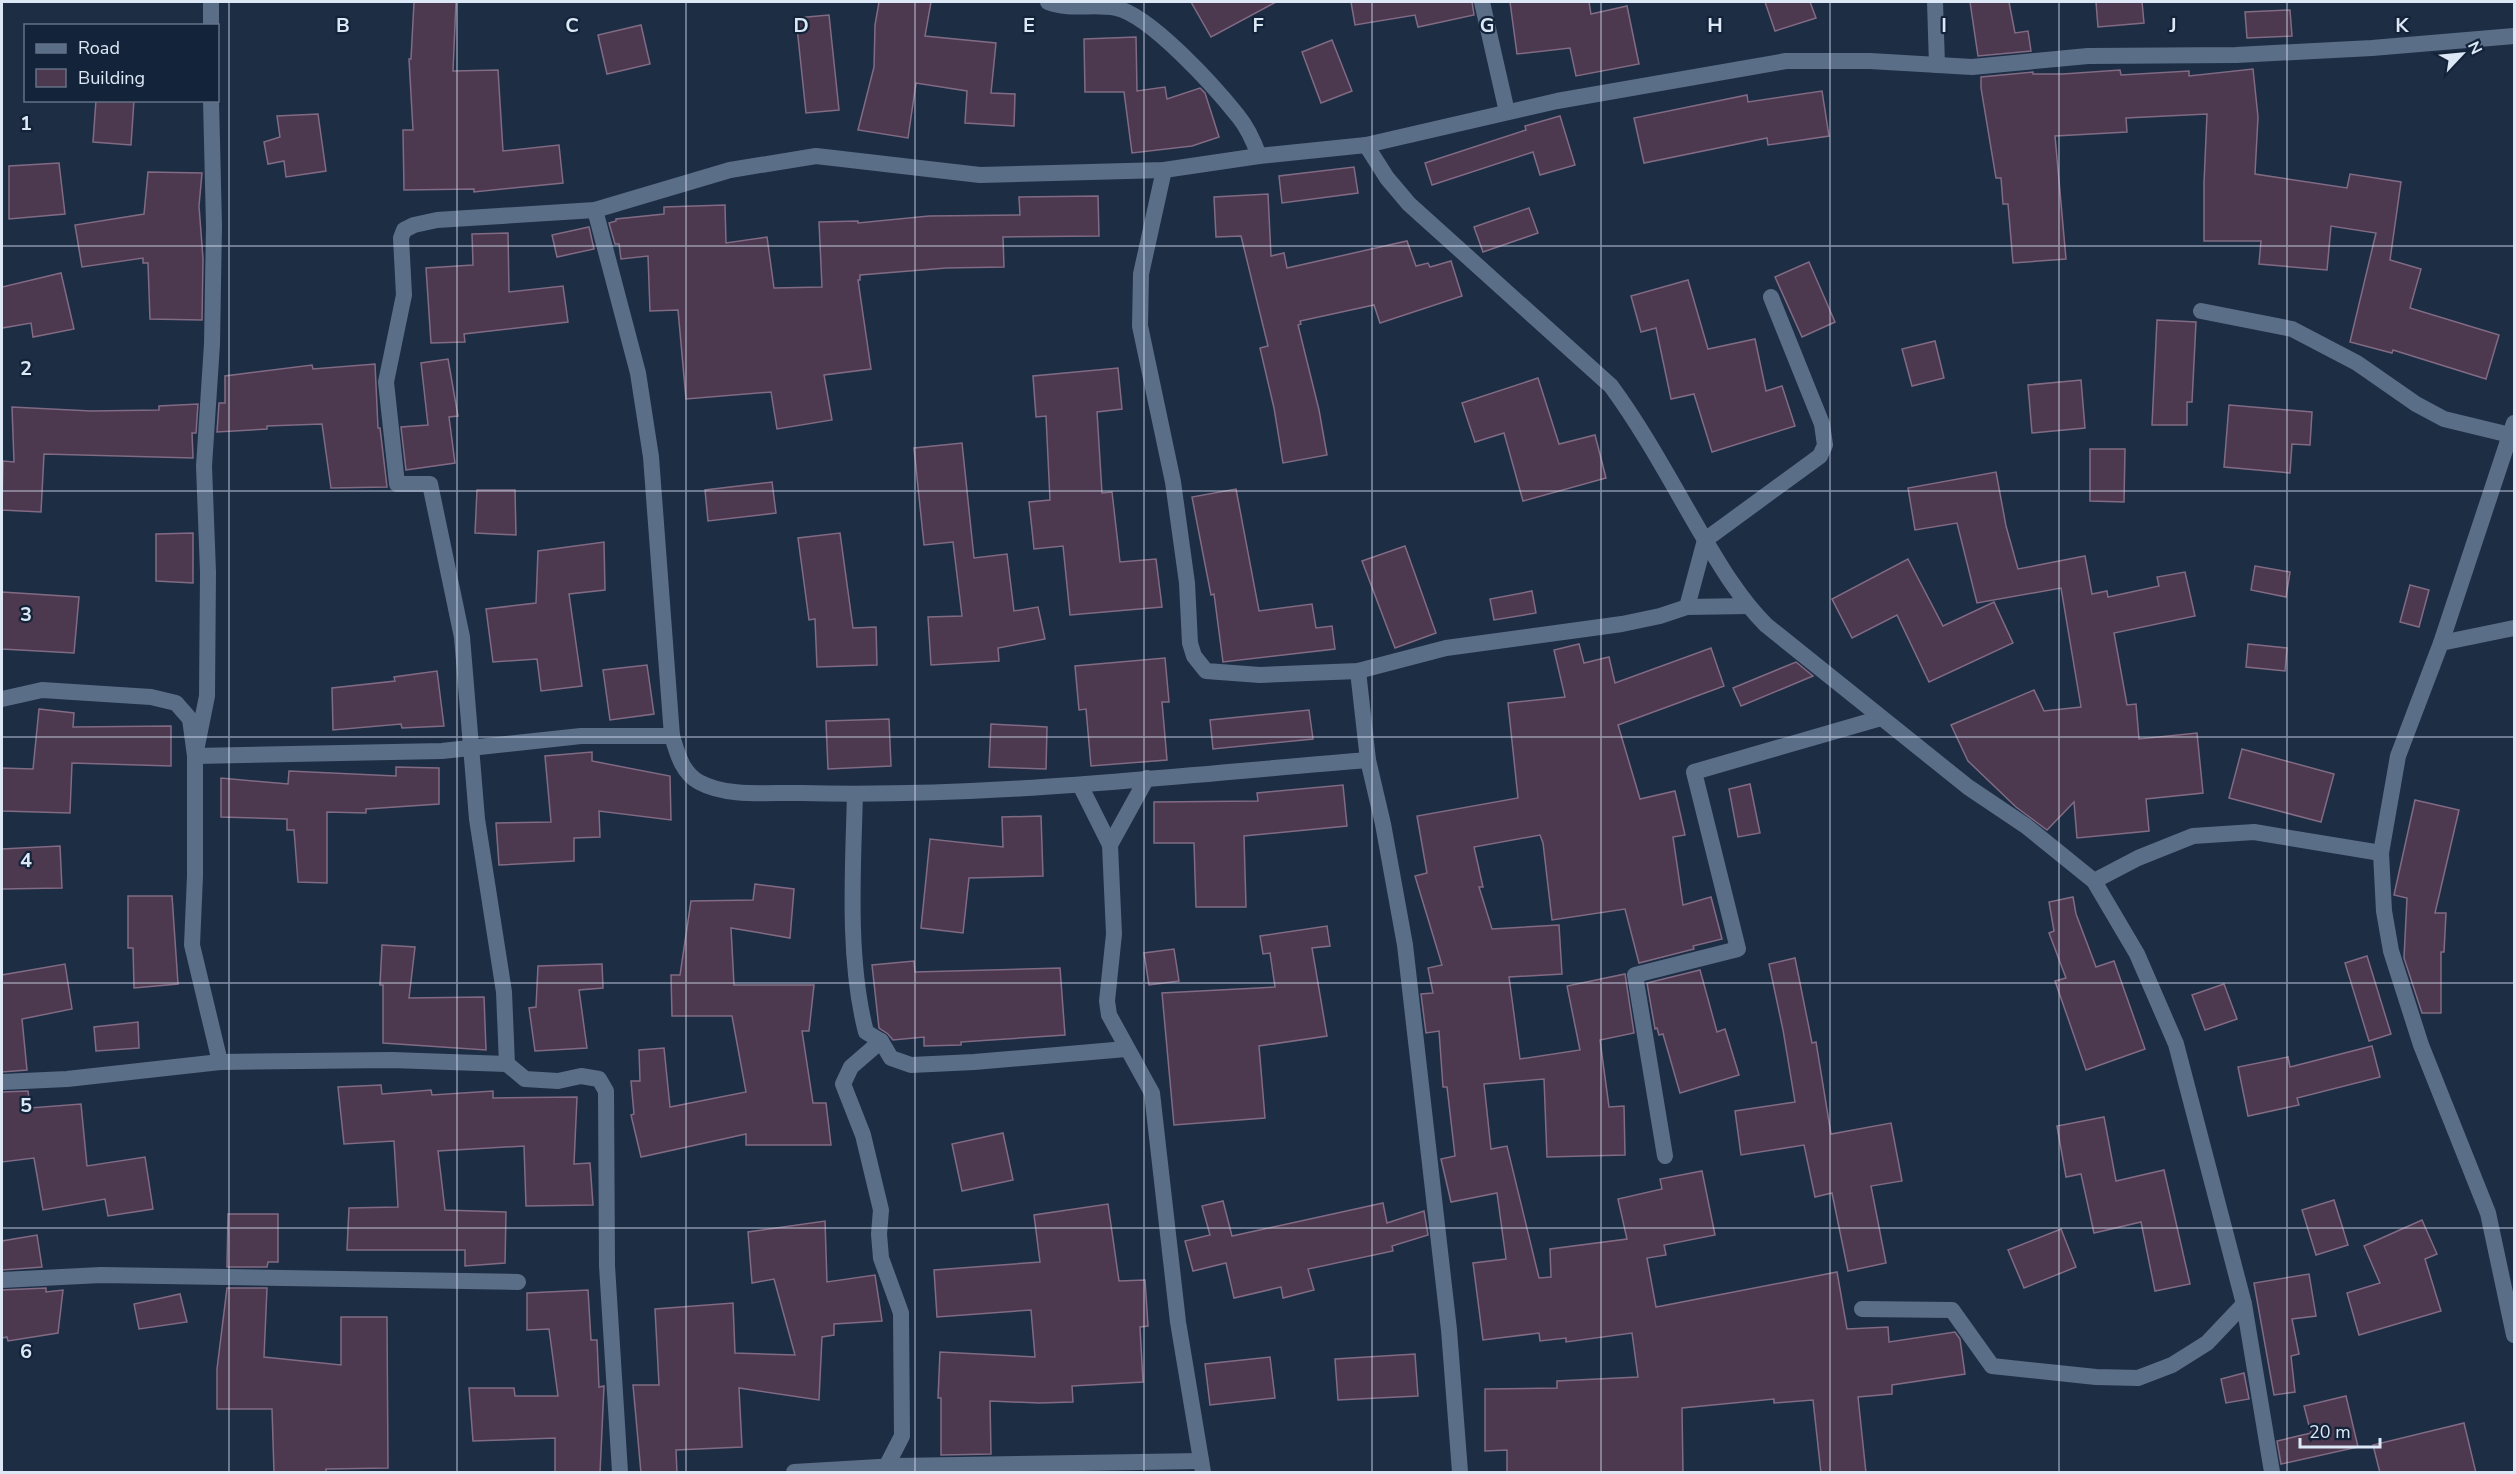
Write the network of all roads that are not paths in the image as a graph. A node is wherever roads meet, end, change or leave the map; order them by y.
1 (212, 2) edge
2 (1048, 2) edge
3 (1482, 2) edge
4 (1935, 2) edge
5 (211, 24) edge
6 (2514, 36) edge
7 (1937, 64) junction
8 (212, 102) edge
9 (1507, 112) junction
10 (1366, 145) junction
11 (1259, 156) junction
12 (1164, 170) junction
13 (595, 210) junction
14 (1771, 297) dead end
15 (2200, 311) dead end
16 (2512, 429) edge
17 (1705, 540) junction
18 (1748, 606) junction
19 (1687, 607) junction
20 (2514, 628) edge
21 (2442, 643) junction
22 (1358, 671) junction
23 (2, 699) edge
24 (1881, 718) junction
25 (672, 736) junction
26 (472, 748) junction
27 (195, 756) junction
28 (1368, 760) junction
29 (1147, 778) junction
30 (1080, 785) junction
31 (855, 794) junction
32 (1110, 845) junction
33 (2381, 853) junction
34 (2094, 881) junction
35 (881, 1041) junction
36 (1126, 1049) junction
37 (220, 1062) junction
38 (507, 1064) junction
39 (2, 1082) edge
40 (1665, 1156) dead end
41 (2, 1280) edge
42 (518, 1282) dead end
43 (2244, 1304) junction
44 (1862, 1309) dead end
45 (2514, 1335) edge
46 (1202, 1467) edge
47 (887, 1470) edge
48 (620, 1473) edge
49 (794, 1473) edge
50 (1460, 1473) edge
51 (2272, 1473) edge

1 - 5 street
2 - 11 street
3 - 9 street
4 - 7 street
6 - 7 street
7 - 9 street
8 - 27 street
9 - 10 street
10 - 11 street
10 - 17 street
11 - 12 street
12 - 13 street
12 - 22 street
13 - 25 street
13 - 26 street
14 - 17 street
15 - 16 street
16 - 21 street
17 - 18 street
17 - 19 street
18 - 19 street
18 - 24 street
19 - 22 street
20 - 21 street
21 - 33 street
22 - 28 street
23 - 27 street
24 - 34 street
24 - 40 street
25 - 26 street
25 - 31 street
26 - 27 street
26 - 38 street
27 - 37 street
28 - 29 street
28 - 50 street
29 - 30 street
29 - 32 street
30 - 31 street
30 - 32 street
31 - 35 street
32 - 36 street
33 - 34 street
33 - 45 street
34 - 43 street
35 - 36 street
35 - 47 street
36 - 46 street
37 - 38 street
37 - 39 street
38 - 48 street
41 - 42 street
43 - 44 street
43 - 51 street
46 - 47 street
47 - 49 street

